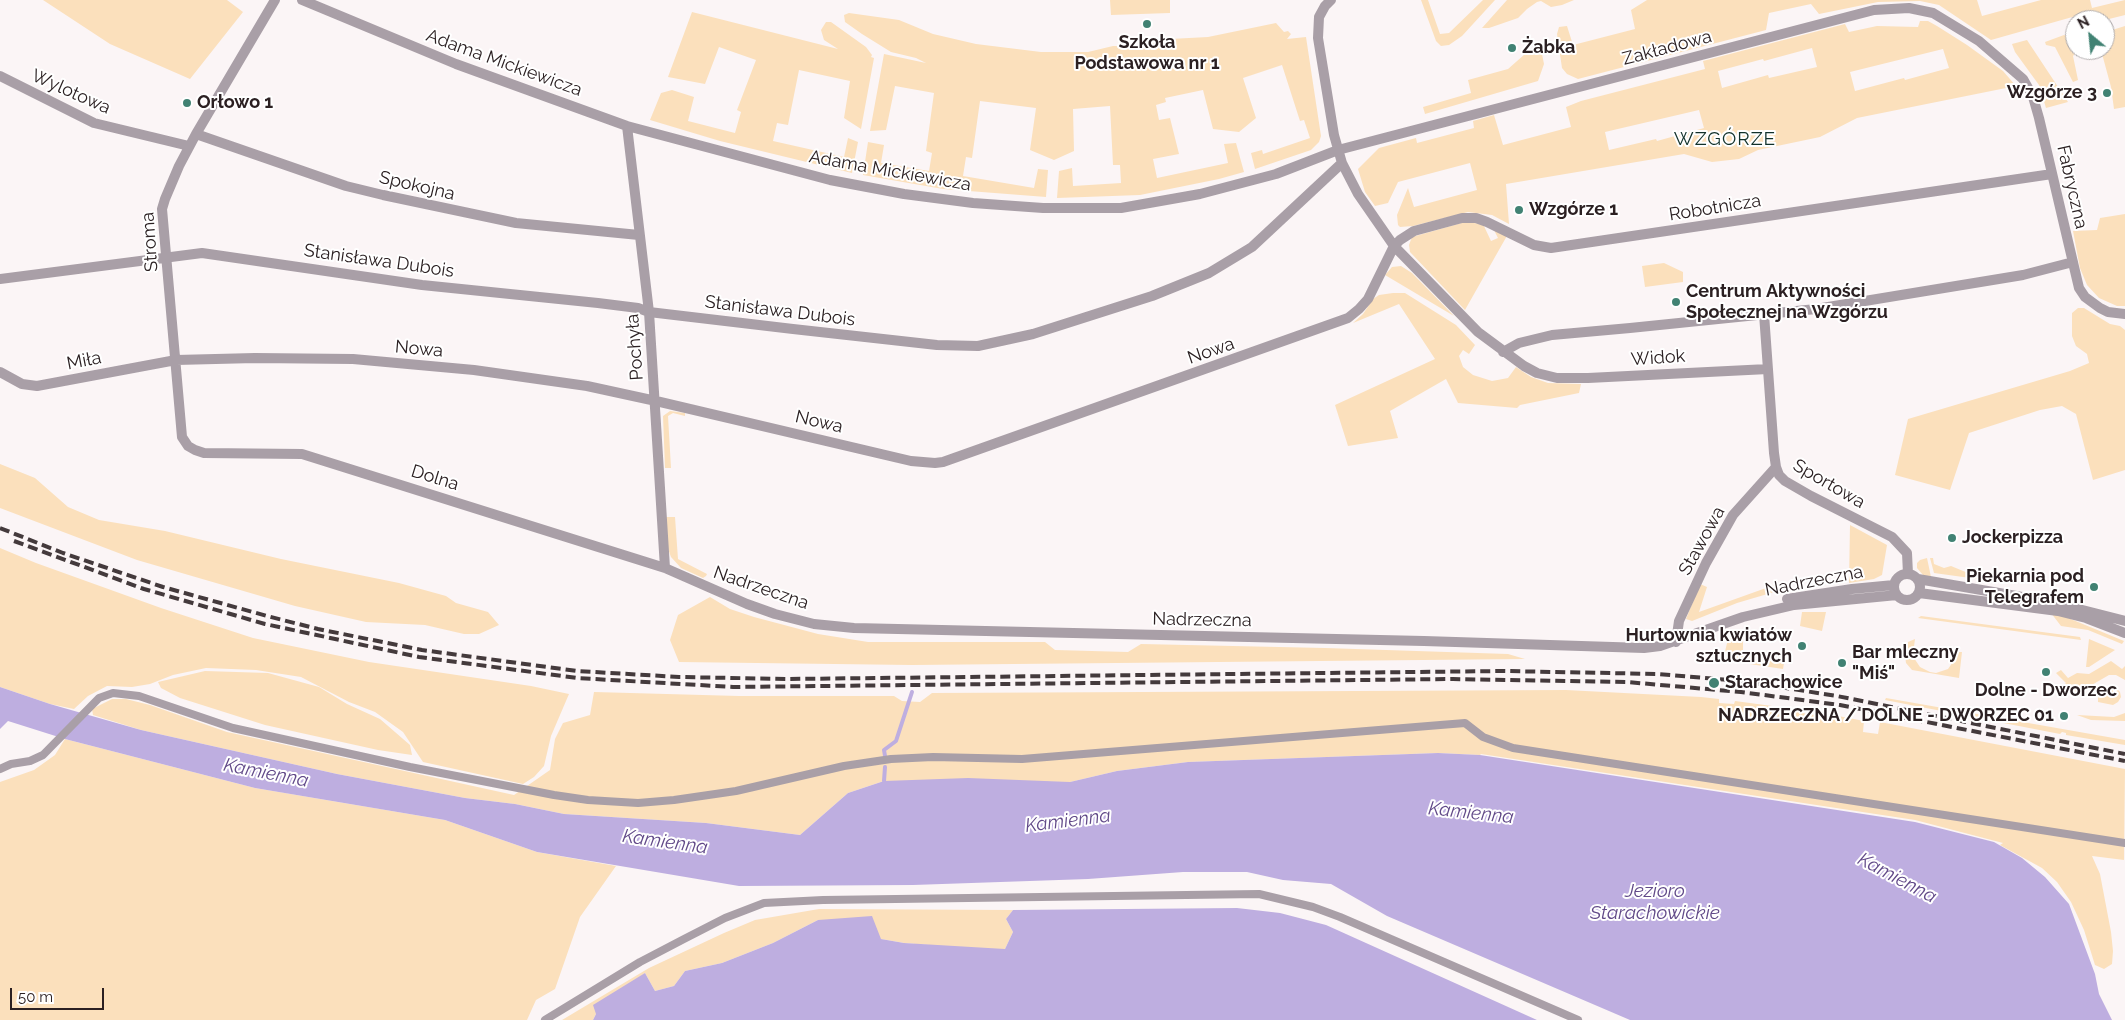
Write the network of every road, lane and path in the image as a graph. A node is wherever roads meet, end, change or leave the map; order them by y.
1 (275, 0) edge
2 (302, 0) edge
3 (1331, 0) edge
4 (1996, 54) joint
5 (0, 76) edge
6 (627, 126) junction
7 (196, 134) junction
8 (189, 146) junction
9 (1338, 150) junction
10 (1342, 163) junction
11 (2052, 174) junction
12 (640, 235) junction
13 (1394, 246) junction
14 (167, 256) junction
15 (2073, 262) junction
16 (0, 279) edge
17 (649, 312) junction
18 (1764, 314) junction
19 (2125, 314) edge
20 (1503, 352) junction
21 (176, 360) junction
22 (1768, 369) junction
23 (0, 372) edge
24 (656, 401) junction
25 (190, 448) joint
26 (1776, 467) junction
27 (665, 568) junction
28 (1908, 574) junction
29 (1918, 579) junction
30 (1896, 590) junction
31 (1919, 593) junction
32 (2125, 621) edge
33 (2125, 633) edge
34 (1676, 642) junction
35 (0, 769) edge
36 (2125, 843) edge
37 (545, 1020) edge
38 (1578, 1020) edge

1 - 7 street, Stroma
2 - 6 street, Adama Mickiewicza
3 - 9 street
4 - 9 street, Zakładowa
4 - 11 street, Fabryczna
5 - 8 street, Wylotowa
6 - 9 street, Adama Mickiewicza
6 - 12 street, Pochyła
7 - 8 street, Stroma
7 - 12 street, Spokojna
8 - 14 street, Stroma
9 - 10 street, Widok
10 - 13 street, Widok
10 - 17 street, Stanisława Dubois
11 - 13 street, Robotnicza
11 - 15 street, Fabryczna
12 - 17 street, Pochyła
13 - 20 street, Widok
13 - 24 street, Nowa
14 - 16 street
14 - 17 street, Stanisława Dubois
14 - 21 street, Stroma
15 - 18 street, Widok
15 - 19 street, Fabryczna
17 - 24 street, Pochyła
18 - 20 street, Widok
18 - 22 street
20 - 22 street, Widok
21 - 23 street, Miła
21 - 24 street, Nowa
21 - 25 street, Stroma
22 - 26 street, Sportowa
24 - 27 street, Pochyła
25 - 27 street, Dolna
26 - 28 street, Sportowa
26 - 34 street, Stawowa
27 - 34 street, Nadrzeczna
28 - 29 street
28 - 30 street
29 - 31 street
29 - 32 street
30 - 31 street
30 - 34 street, Nadrzeczna
31 - 33 street
35 - 36 street
37 - 38 street

